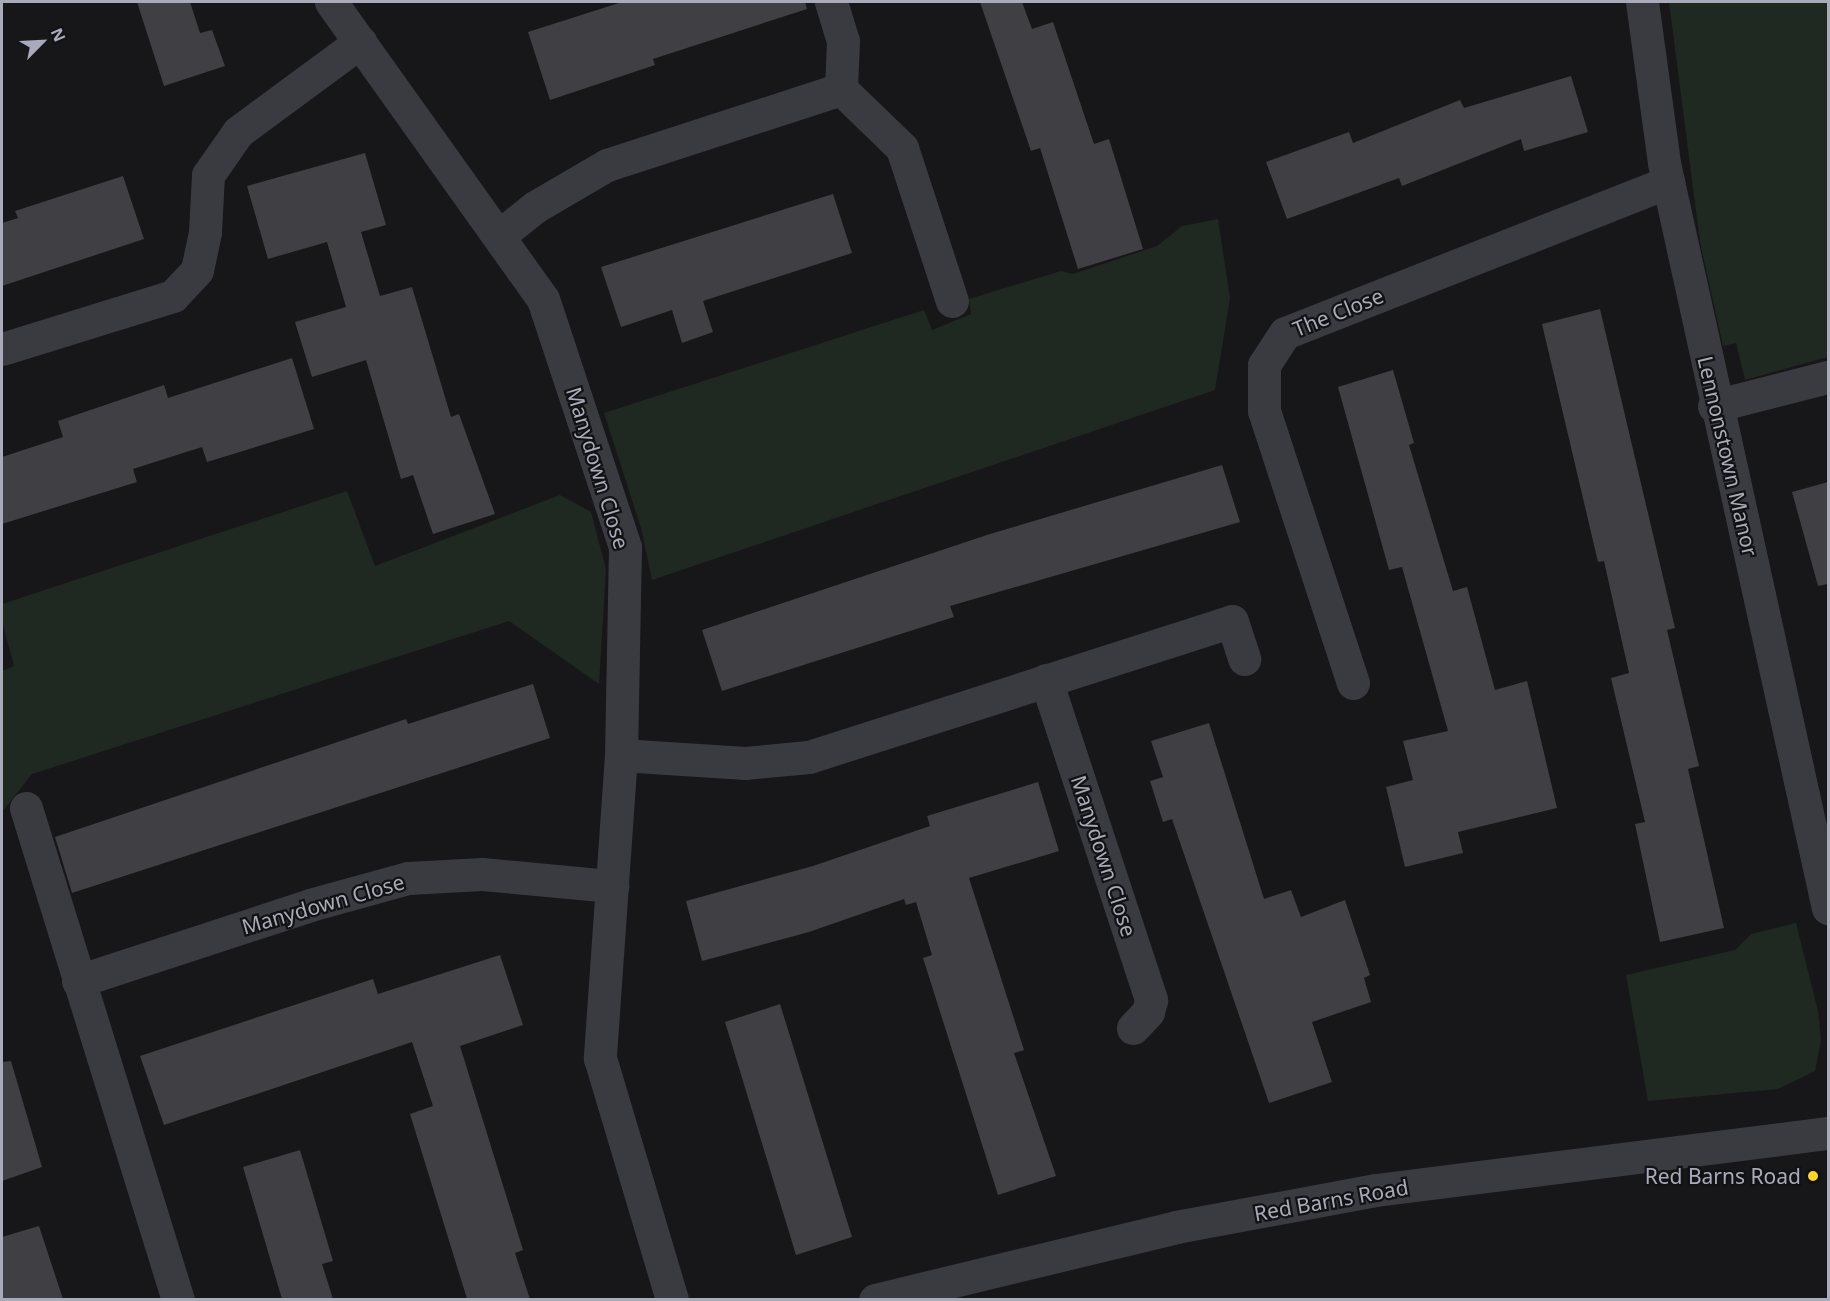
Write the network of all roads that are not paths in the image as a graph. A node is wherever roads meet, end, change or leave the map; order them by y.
1 (331, 2) edge
2 (831, 2) edge
3 (1642, 2) edge
4 (360, 42) junction
5 (842, 89) junction
6 (1668, 182) junction
7 (499, 236) junction
8 (952, 301) dead end
9 (2, 349) edge
10 (1828, 377) edge
11 (1714, 406) junction
12 (1244, 659) dead end
13 (1046, 680) junction
14 (1353, 683) dead end
15 (621, 755) junction
16 (26, 808) dead end
17 (612, 886) junction
18 (1828, 908) edge
19 (78, 981) junction
20 (1133, 1028) dead end
21 (1828, 1132) edge
22 (178, 1299) edge
23 (672, 1299) edge
24 (875, 1299) edge

1 - 4 street, Manydown Close
2 - 5 street
3 - 6 street, Lennonstown Manor
4 - 7 street, Manydown Close
4 - 9 street
5 - 7 street
5 - 8 street
6 - 11 street, Lennonstown Manor
6 - 14 street, The Close
7 - 15 street, Manydown Close
10 - 11 street
11 - 18 street, Lennonstown Manor
12 - 13 street
13 - 15 street
13 - 20 street, Manydown Close
15 - 17 street, Manydown Close
16 - 19 street
17 - 19 street, Manydown Close
17 - 23 street, Manydown Close
19 - 22 street
21 - 24 street, Red Barns Road

